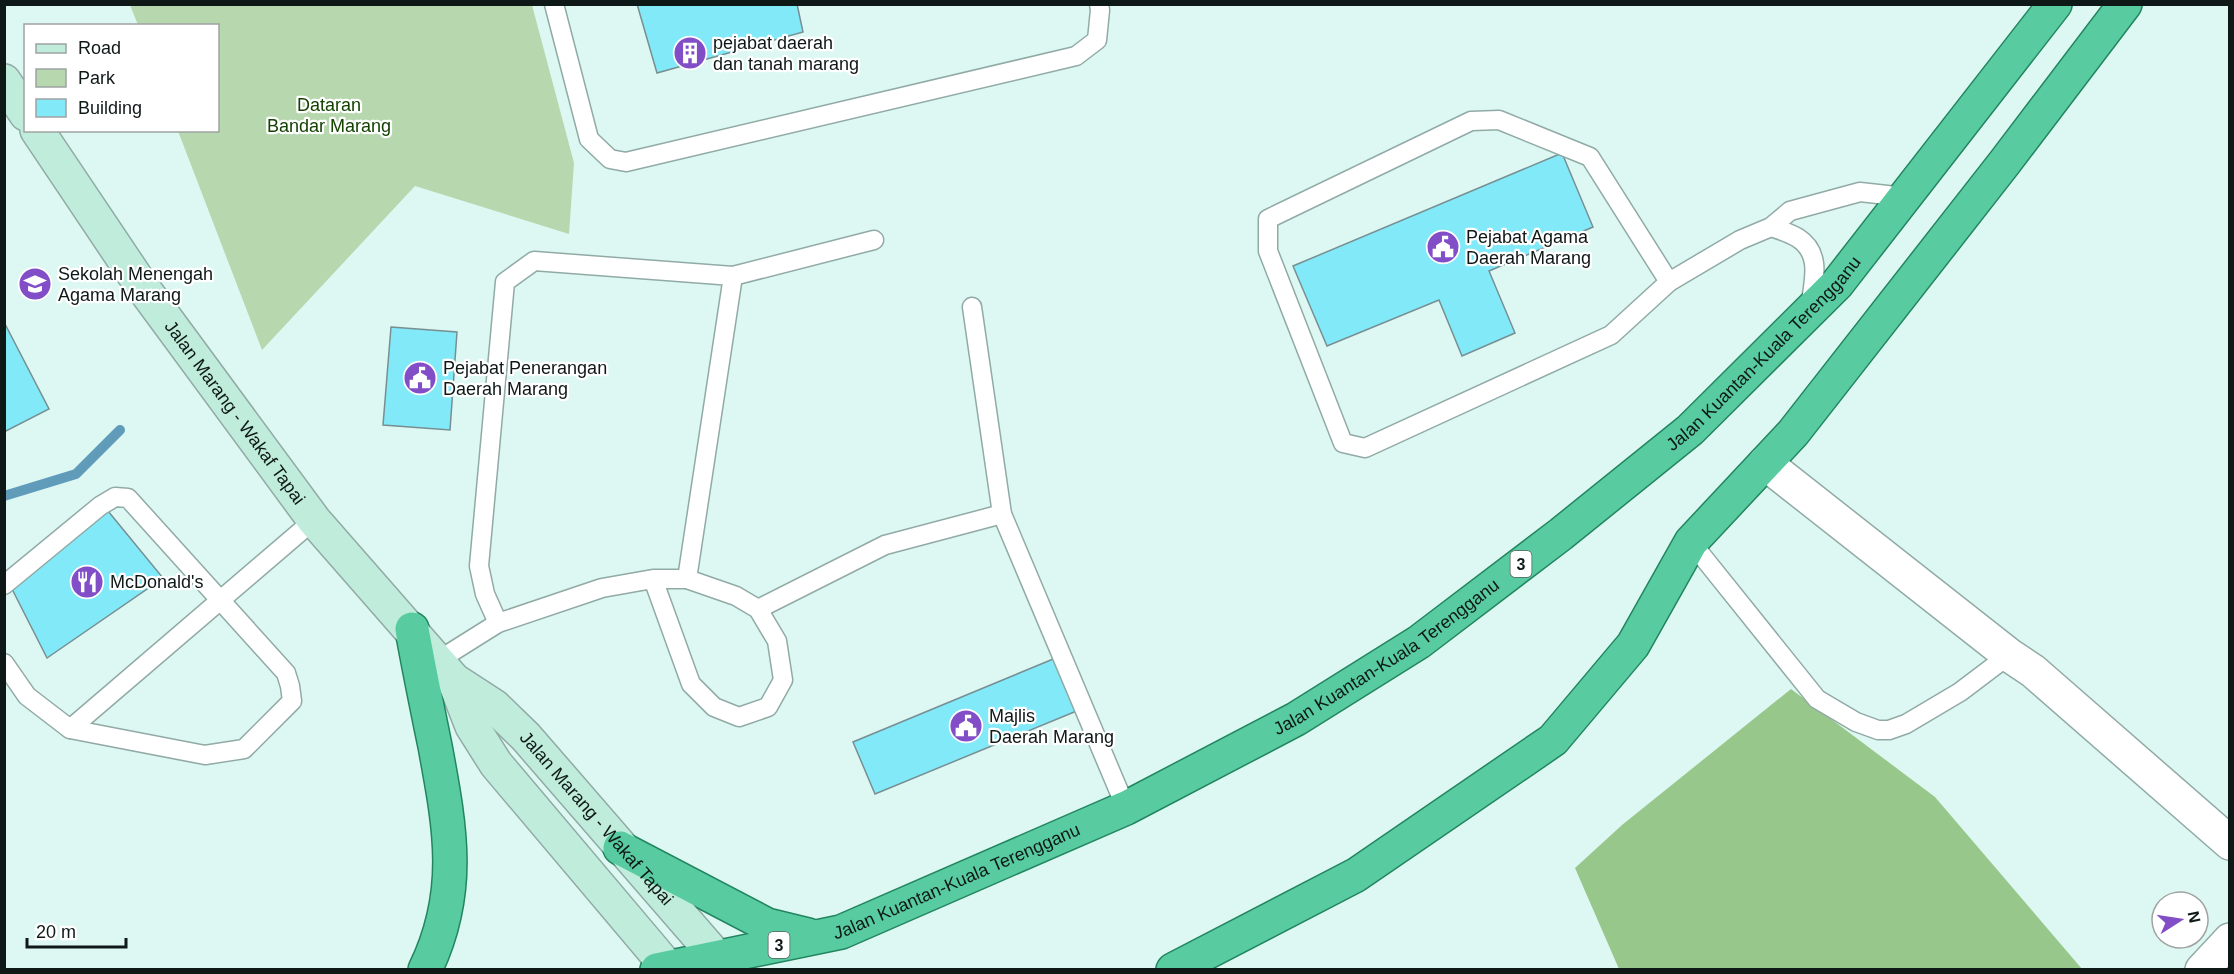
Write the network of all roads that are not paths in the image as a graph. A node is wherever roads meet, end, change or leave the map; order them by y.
1 (554, 4) edge
2 (1099, 4) edge
3 (2055, 4) edge
4 (2125, 4) edge
5 (5, 82) edge
6 (24, 111) edge
7 (38, 132) edge
8 (1905, 196) junction
9 (1771, 227) junction
10 (874, 240) dead end
11 (732, 276) junction
12 (1670, 282) junction
13 (972, 307) dead end
14 (1809, 313) junction
15 (1765, 462) junction
16 (1002, 514) junction
17 (314, 520) junction
18 (1691, 542) junction
19 (653, 579) junction
20 (687, 579) junction
21 (4, 585) edge
22 (222, 600) junction
23 (758, 609) junction
24 (498, 623) junction
25 (412, 629) junction
26 (2008, 655) junction
27 (4, 663) edge
28 (447, 670) junction
29 (70, 729) junction
30 (1126, 808) junction
31 (2229, 843) edge
32 (620, 848) junction
33 (840, 932) junction
34 (2229, 939) edge
35 (722, 963) edge
36 (425, 969) edge
37 (665, 969) edge
38 (1173, 969) edge
39 (2202, 969) edge

1 - 2 lane
3 - 8 highway, Jalan Kuantan-Kuala Terengganu / 3
4 - 15 highway
5 - 6 main road
7 - 17 main road, Jalan Marang - Wakaf Tapai
8 - 9 lane
8 - 14 highway, Jalan Kuantan-Kuala Terengganu / 3
9 - 12 lane
9 - 14 lane
10 - 11 lane
11 - 20 lane
11 - 24 lane
12 - 12 lane
13 - 16 lane
14 - 30 highway, Jalan Kuantan-Kuala Terengganu / 3
15 - 18 highway
15 - 26 street
16 - 23 lane
16 - 30 lane
17 - 22 lane
17 - 25 main road, Jalan Marang - Wakaf Tapai
18 - 26 lane
18 - 38 highway
19 - 20 lane
19 - 23 lane
19 - 24 lane
20 - 23 lane
21 - 22 lane
22 - 29 lane
22 - 29 lane
24 - 28 lane
25 - 28 main road, Jalan Marang - Wakaf Tapai
25 - 36 highway
26 - 31 street
27 - 29 lane
28 - 32 main road, Jalan Marang - Wakaf Tapai
28 - 37 main road, Jalan Marang - Wakaf Tapai
30 - 33 highway, Jalan Kuantan-Kuala Terengganu / 3
32 - 33 highway
32 - 35 main road, Jalan Marang - Wakaf Tapai
33 - 35 highway, Jalan Kuantan-Kuala Terengganu / 3
34 - 39 street
35 - 37 highway, Jalan Kuantan-Kuala Terengganu / 3

